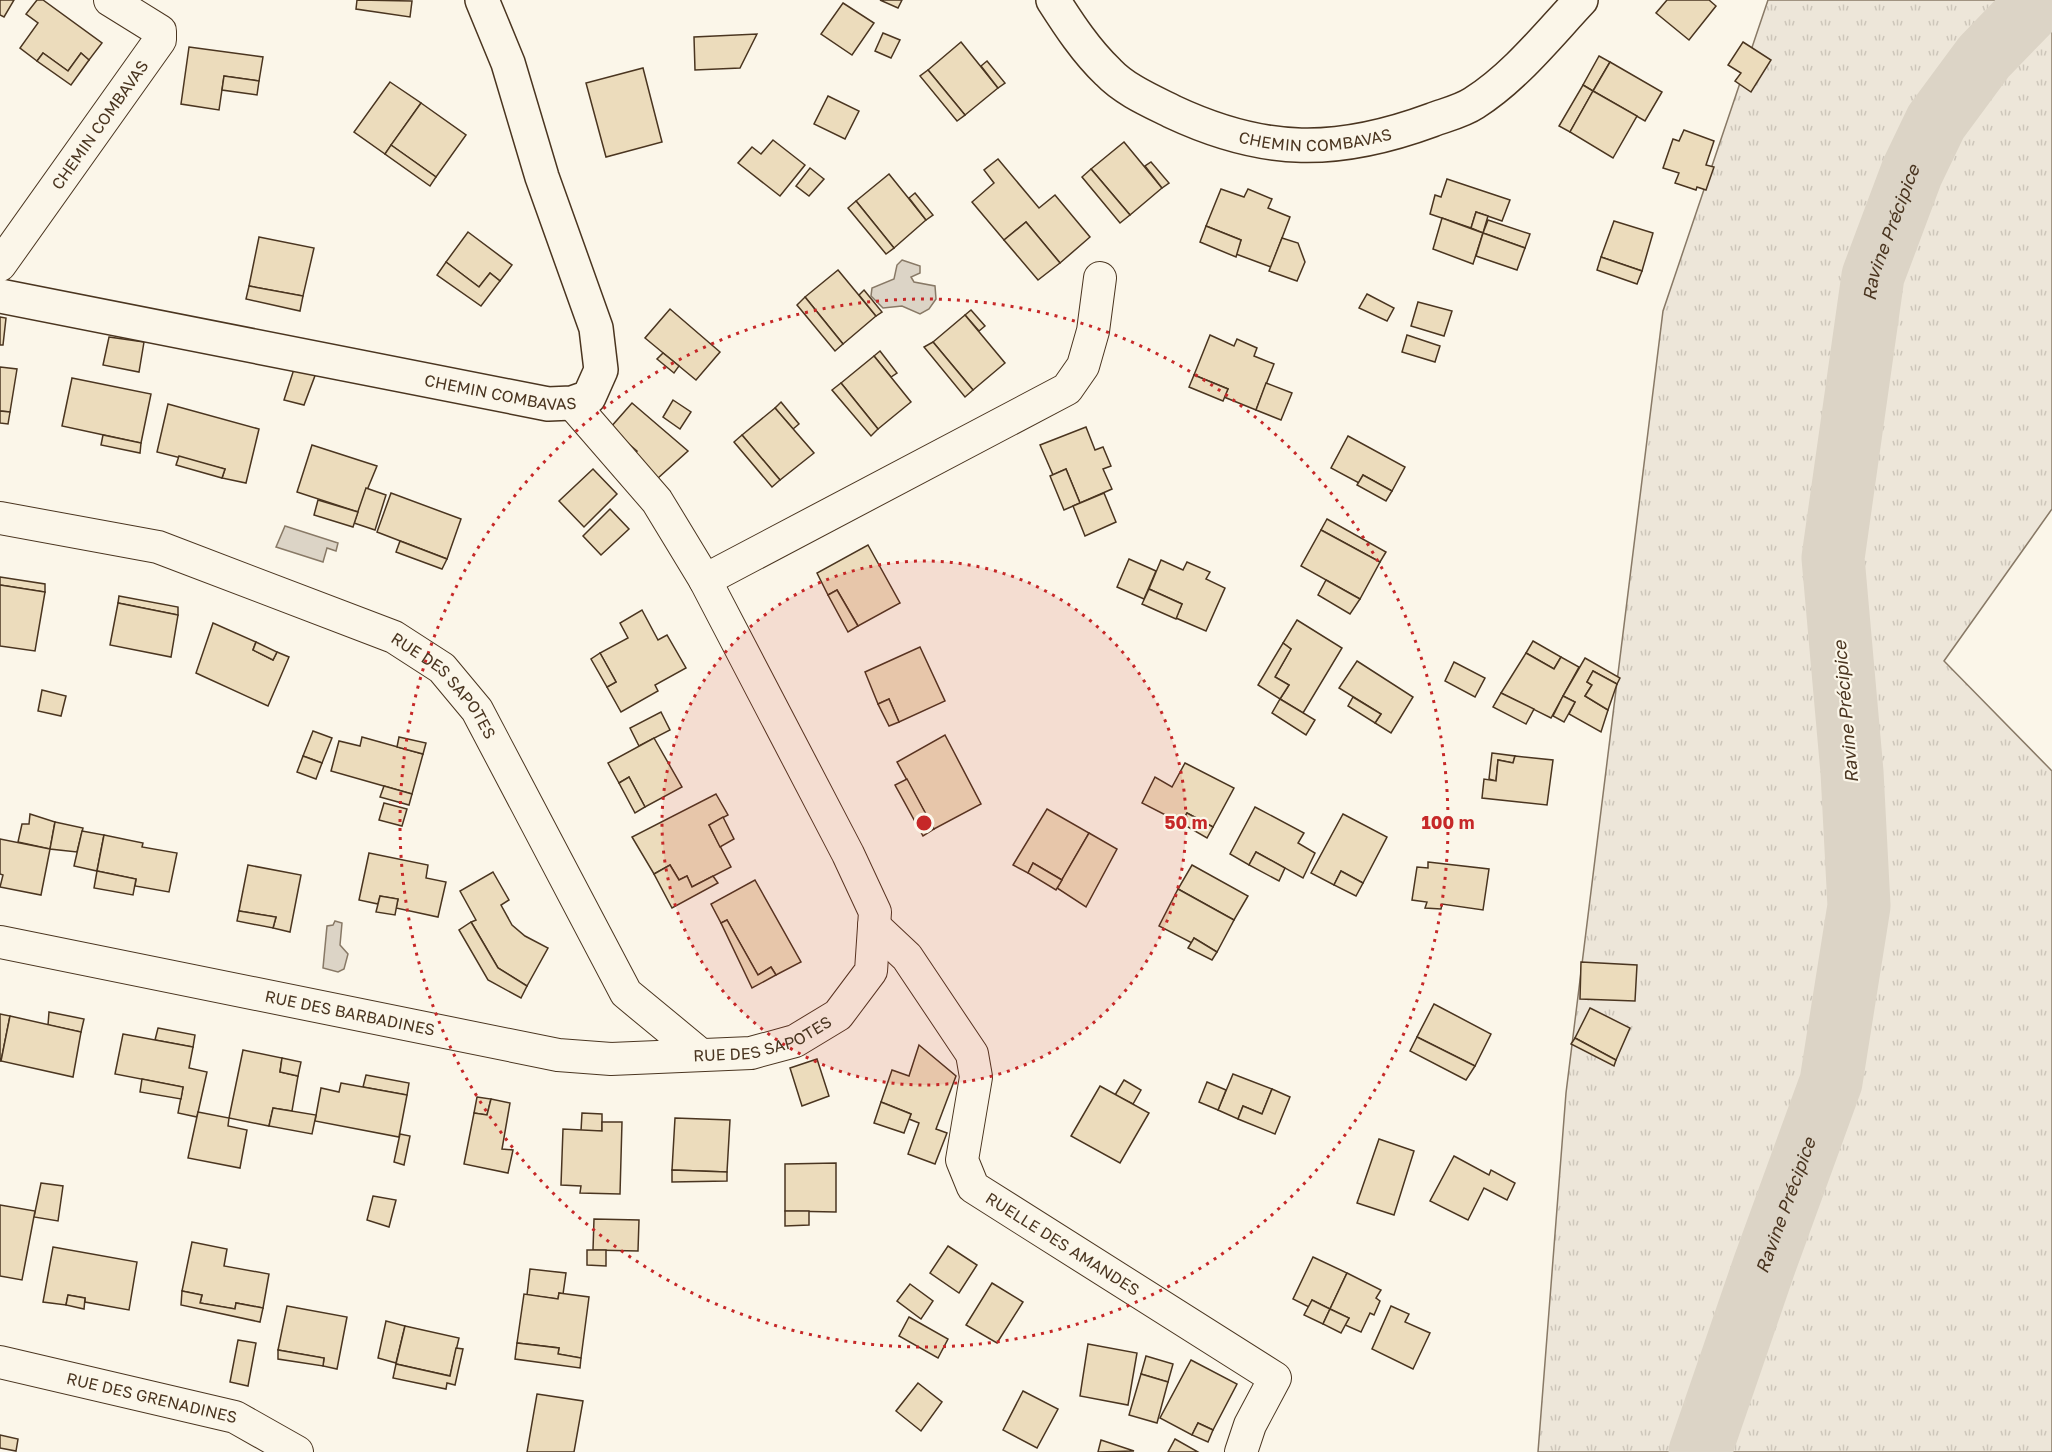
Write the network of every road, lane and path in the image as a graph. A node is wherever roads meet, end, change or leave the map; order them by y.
1 (110, 0) edge
2 (482, 0) edge
3 (1053, 0) edge
4 (1581, 0) edge
5 (0, 265) edge
6 (1100, 278) dead end
7 (0, 296) edge
8 (572, 403) junction
9 (0, 518) edge
10 (705, 580) junction
11 (873, 926) junction
12 (0, 942) edge
13 (701, 1056) junction
14 (0, 1362) edge
15 (297, 1452) edge
16 (1240, 1452) edge

1 - 5 street, CHEMIN COMBAVAS
2 - 8 street, CHEMIN COMBAVAS
3 - 4 street, CHEMIN COMBAVAS
6 - 10 street
7 - 8 street, CHEMIN COMBAVAS
8 - 10 street, RUE DES SAPOTES
9 - 13 street, RUE DES SAPOTES
10 - 11 street, RUE DES SAPOTES
11 - 13 street, RUE DES SAPOTES
11 - 16 street, RUELLE DES AMANDES
12 - 13 street, RUE DES BARBADINES
14 - 15 street, RUE DES GRENADINES

